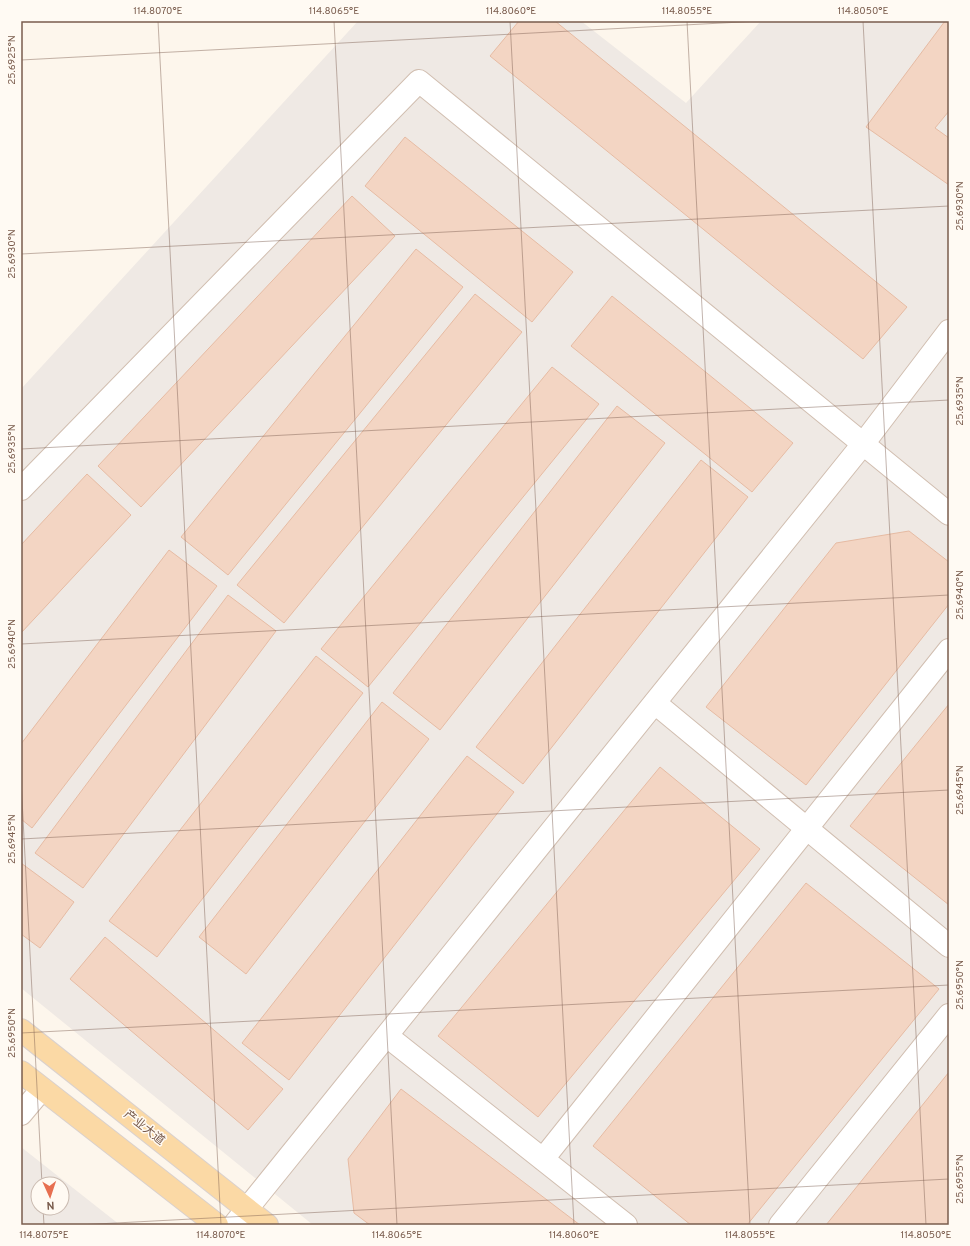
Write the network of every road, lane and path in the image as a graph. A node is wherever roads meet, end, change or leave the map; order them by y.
1 (949, 331) edge
2 (863, 444) junction
3 (21, 489) edge
4 (949, 514) edge
5 (949, 650) edge
6 (655, 703) junction
7 (807, 828) junction
8 (949, 946) edge
9 (949, 1015) edge
10 (21, 1030) edge
11 (387, 1036) junction
12 (21, 1072) edge
13 (42, 1089) junction
14 (21, 1114) edge
15 (543, 1159) junction
16 (241, 1217) edge
17 (217, 1225) edge
18 (267, 1225) edge
19 (626, 1225) edge
20 (780, 1225) edge

1 - 2 street
2 - 3 street
2 - 4 street
2 - 6 street
5 - 7 street
6 - 7 street
6 - 11 street
7 - 8 street
7 - 15 street
9 - 20 street
10 - 16 main road, 产业大道
11 - 15 street
11 - 16 street
12 - 13 main road
13 - 14 street
13 - 17 main road
15 - 19 street
16 - 18 main road, 产业大道

